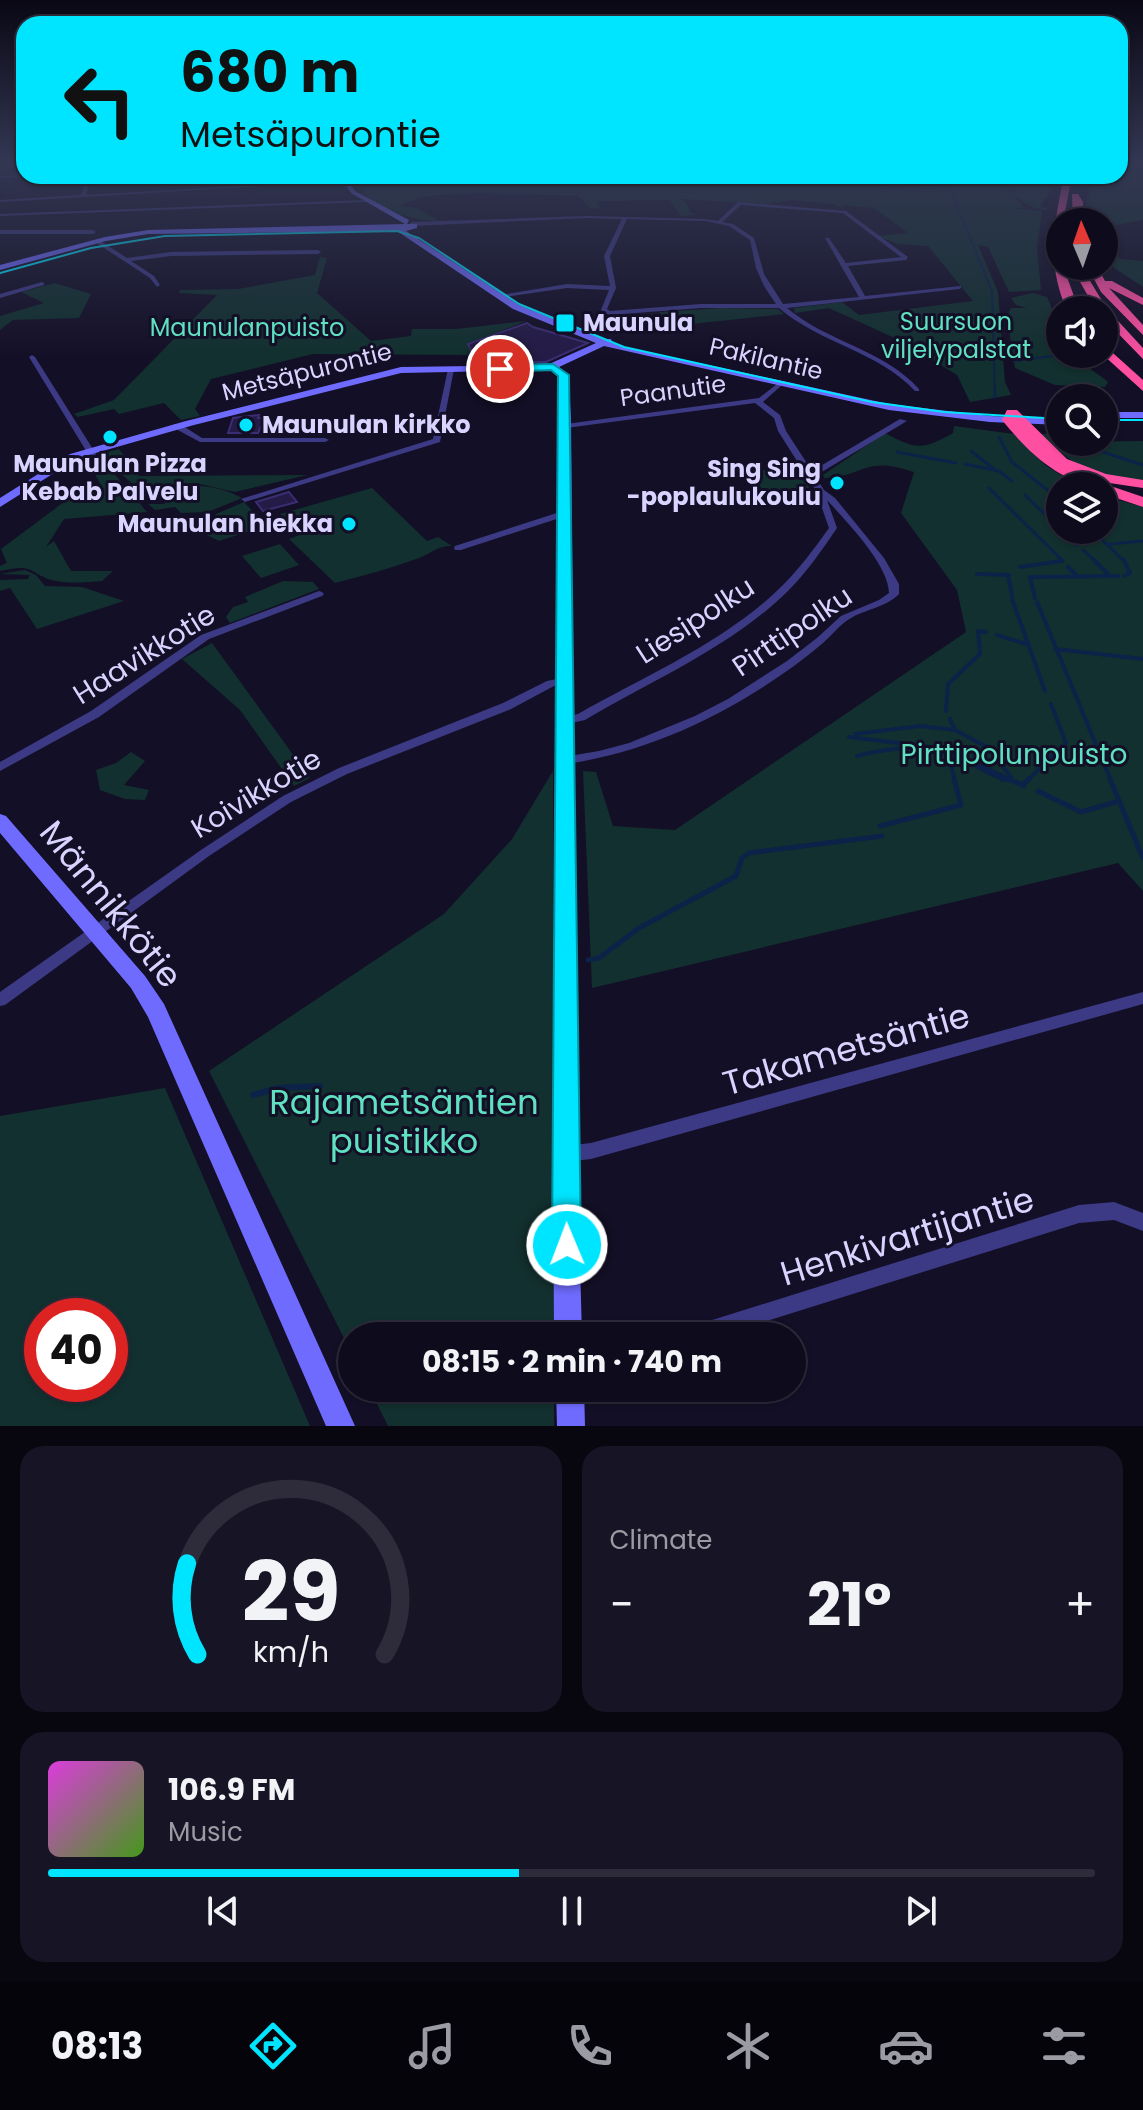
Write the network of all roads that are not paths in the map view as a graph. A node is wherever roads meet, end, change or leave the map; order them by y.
1 (397, 226) edge
2 (377, 227) edge
3 (414, 227) edge
4 (621, 227) edge
5 (730, 227) edge
6 (864, 227) edge
7 (0, 232) edge
8 (93, 232) dead end
9 (827, 239) dead end
10 (99, 242) junction
11 (318, 252) dead end
12 (125, 260) junction
13 (844, 265) junction
14 (0, 268) edge
15 (1100, 280) edge
16 (1106, 280) edge
17 (42, 284) dead end
18 (157, 285) dead end
19 (959, 287) dead end
20 (613, 288) junction
21 (511, 293) junction
22 (0, 296) edge
23 (498, 296) junction
24 (863, 298) junction
25 (1143, 302) edge
26 (782, 307) junction
27 (1118, 328) edge
28 (1143, 332) edge
29 (608, 341) junction
30 (1118, 346) edge
31 (1143, 355) edge
32 (32, 357) dead end
33 (1118, 363) edge
34 (553, 367) junction
35 (451, 369) junction
36 (1143, 370) edge
37 (779, 385) junction
38 (1143, 387) edge
39 (917, 390) dead end
40 (756, 400) junction
41 (1046, 415) edge
42 (1118, 415) edge
43 (1143, 415) edge
44 (1015, 418) junction
45 (903, 421) dead end
46 (1046, 421) edge
47 (1118, 422) edge
48 (1143, 422) edge
49 (566, 426) junction
50 (178, 428) junction
51 (325, 440) dead end
52 (91, 452) junction
53 (1070, 472) edge
54 (811, 475) junction
55 (1143, 484) edge
56 (821, 492) junction
57 (1118, 494) edge
58 (245, 499) dead end
59 (1143, 502) edge
60 (0, 503) edge
61 (566, 513) junction
62 (458, 548) dead end
63 (319, 594) dead end
64 (567, 680) junction
65 (567, 720) junction
66 (567, 760) junction
67 (0, 767) edge
68 (0, 821) edge
69 (96, 932) junction
70 (1143, 998) edge
71 (0, 1000) edge
72 (565, 1154) junction
73 (1143, 1222) edge
74 (568, 1322) edge
75 (735, 1322) edge
76 (570, 1402) edge
77 (341, 1426) edge
78 (571, 1426) edge

1 - 23 main road, Pakilantie
2 - 10 main road
3 - 21 main road, Pakilantie
4 - 20 street
5 - 26 street
6 - 13 street
7 - 8 street
9 - 13 street
10 - 12 street
10 - 14 main road
11 - 12 street
12 - 18 street
13 - 24 street
15 - 28 highway
16 - 25 highway
17 - 22 street
19 - 24 street
20 - 21 street
20 - 26 street
21 - 23 street
21 - 29 main road, Pakilantie
23 - 29 main road, Pakilantie
24 - 26 street
26 - 39 street
27 - 31 highway
29 - 34 main road, Metsäpurontie
29 - 37 main road, Pakilantie
29 - 44 main road, Pakilantie
30 - 36 highway
32 - 52 street
33 - 38 highway
34 - 35 main road, Metsäpurontie
34 - 49 main road
35 - 50 main road, Metsäpurontie
35 - 58 street
37 - 40 street, Paanutie
37 - 44 main road, Pakilantie
40 - 49 street, Paanutie
40 - 54 street, Pirttipolku
41 - 44 main road, Pakilantie
42 - 43 main road
44 - 46 main road, Pakilantie
44 - 53 highway
44 - 55 highway
45 - 54 street
47 - 48 main road
49 - 61 main road
50 - 51 street
50 - 52 main road, Metsäpurontie
52 - 60 main road, Metsäpurontie
54 - 56 street, Pirttipolku
56 - 65 street, Liesipolku
56 - 66 street, Pirttipolku
57 - 59 highway
61 - 62 street
61 - 64 main road
63 - 67 street, Haavikkotie
64 - 65 main road
64 - 69 street, Koivikkotie
65 - 66 main road
66 - 72 main road
68 - 69 main road, Männikkötie
69 - 71 street, Koivikkotie
69 - 77 main road, Männikkötie
70 - 72 street, Takametsäntie
72 - 74 main road
73 - 75 street, Henkivartijantie
76 - 78 main road

